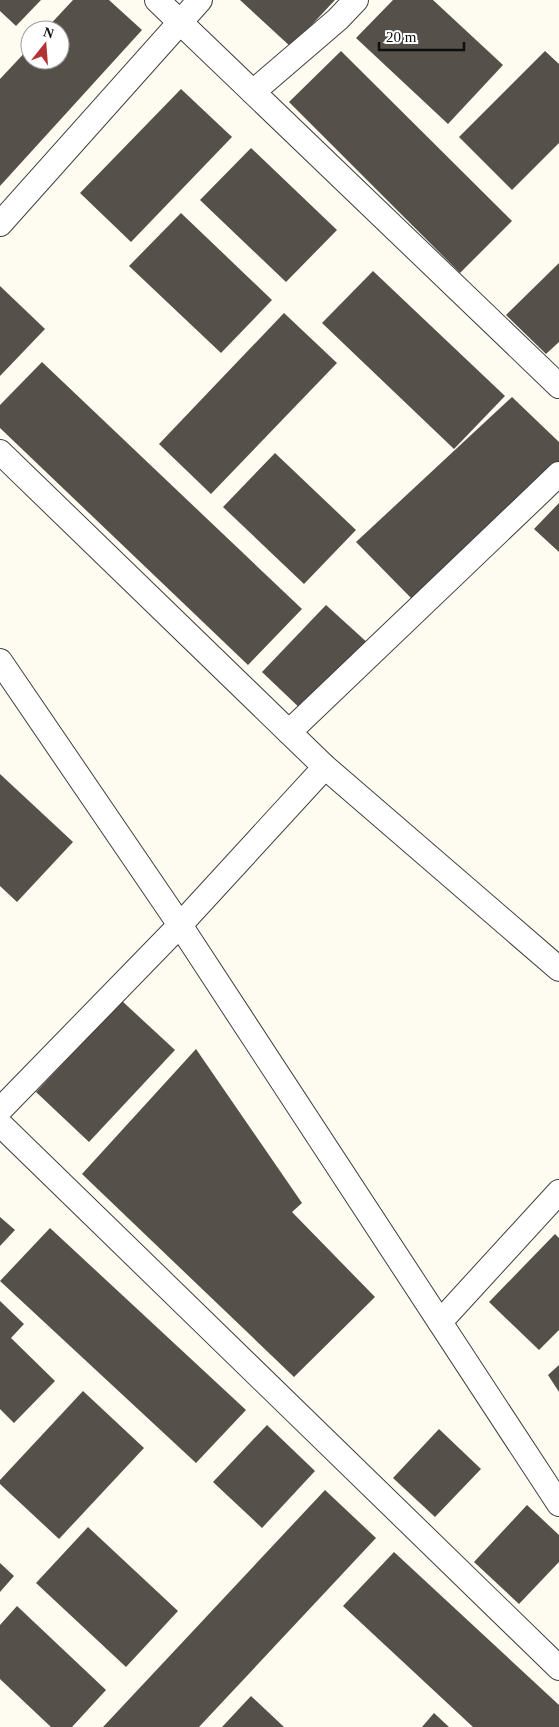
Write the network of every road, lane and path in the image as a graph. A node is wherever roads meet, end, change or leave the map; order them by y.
1 (156, 0) edge
2 (200, 0) edge
3 (356, 0) edge
4 (180, 22) junction
5 (253, 92) junction
6 (0, 224) edge
7 (559, 386) edge
8 (0, 452) edge
9 (559, 474) edge
10 (0, 661) edge
11 (289, 732) junction
12 (325, 767) junction
13 (180, 925) junction
14 (559, 969) edge
15 (0, 1110) edge
16 (0, 1124) edge
17 (559, 1192) edge
18 (440, 1322) junction
19 (559, 1504) edge
20 (559, 1668) edge

1 - 4 street
2 - 4 street
3 - 5 street
4 - 5 street
4 - 6 street
5 - 7 street
8 - 11 street
9 - 11 street
10 - 13 street
11 - 12 street
12 - 13 street
12 - 14 street
13 - 15 street
13 - 18 street
16 - 20 street
17 - 18 street
18 - 19 street

